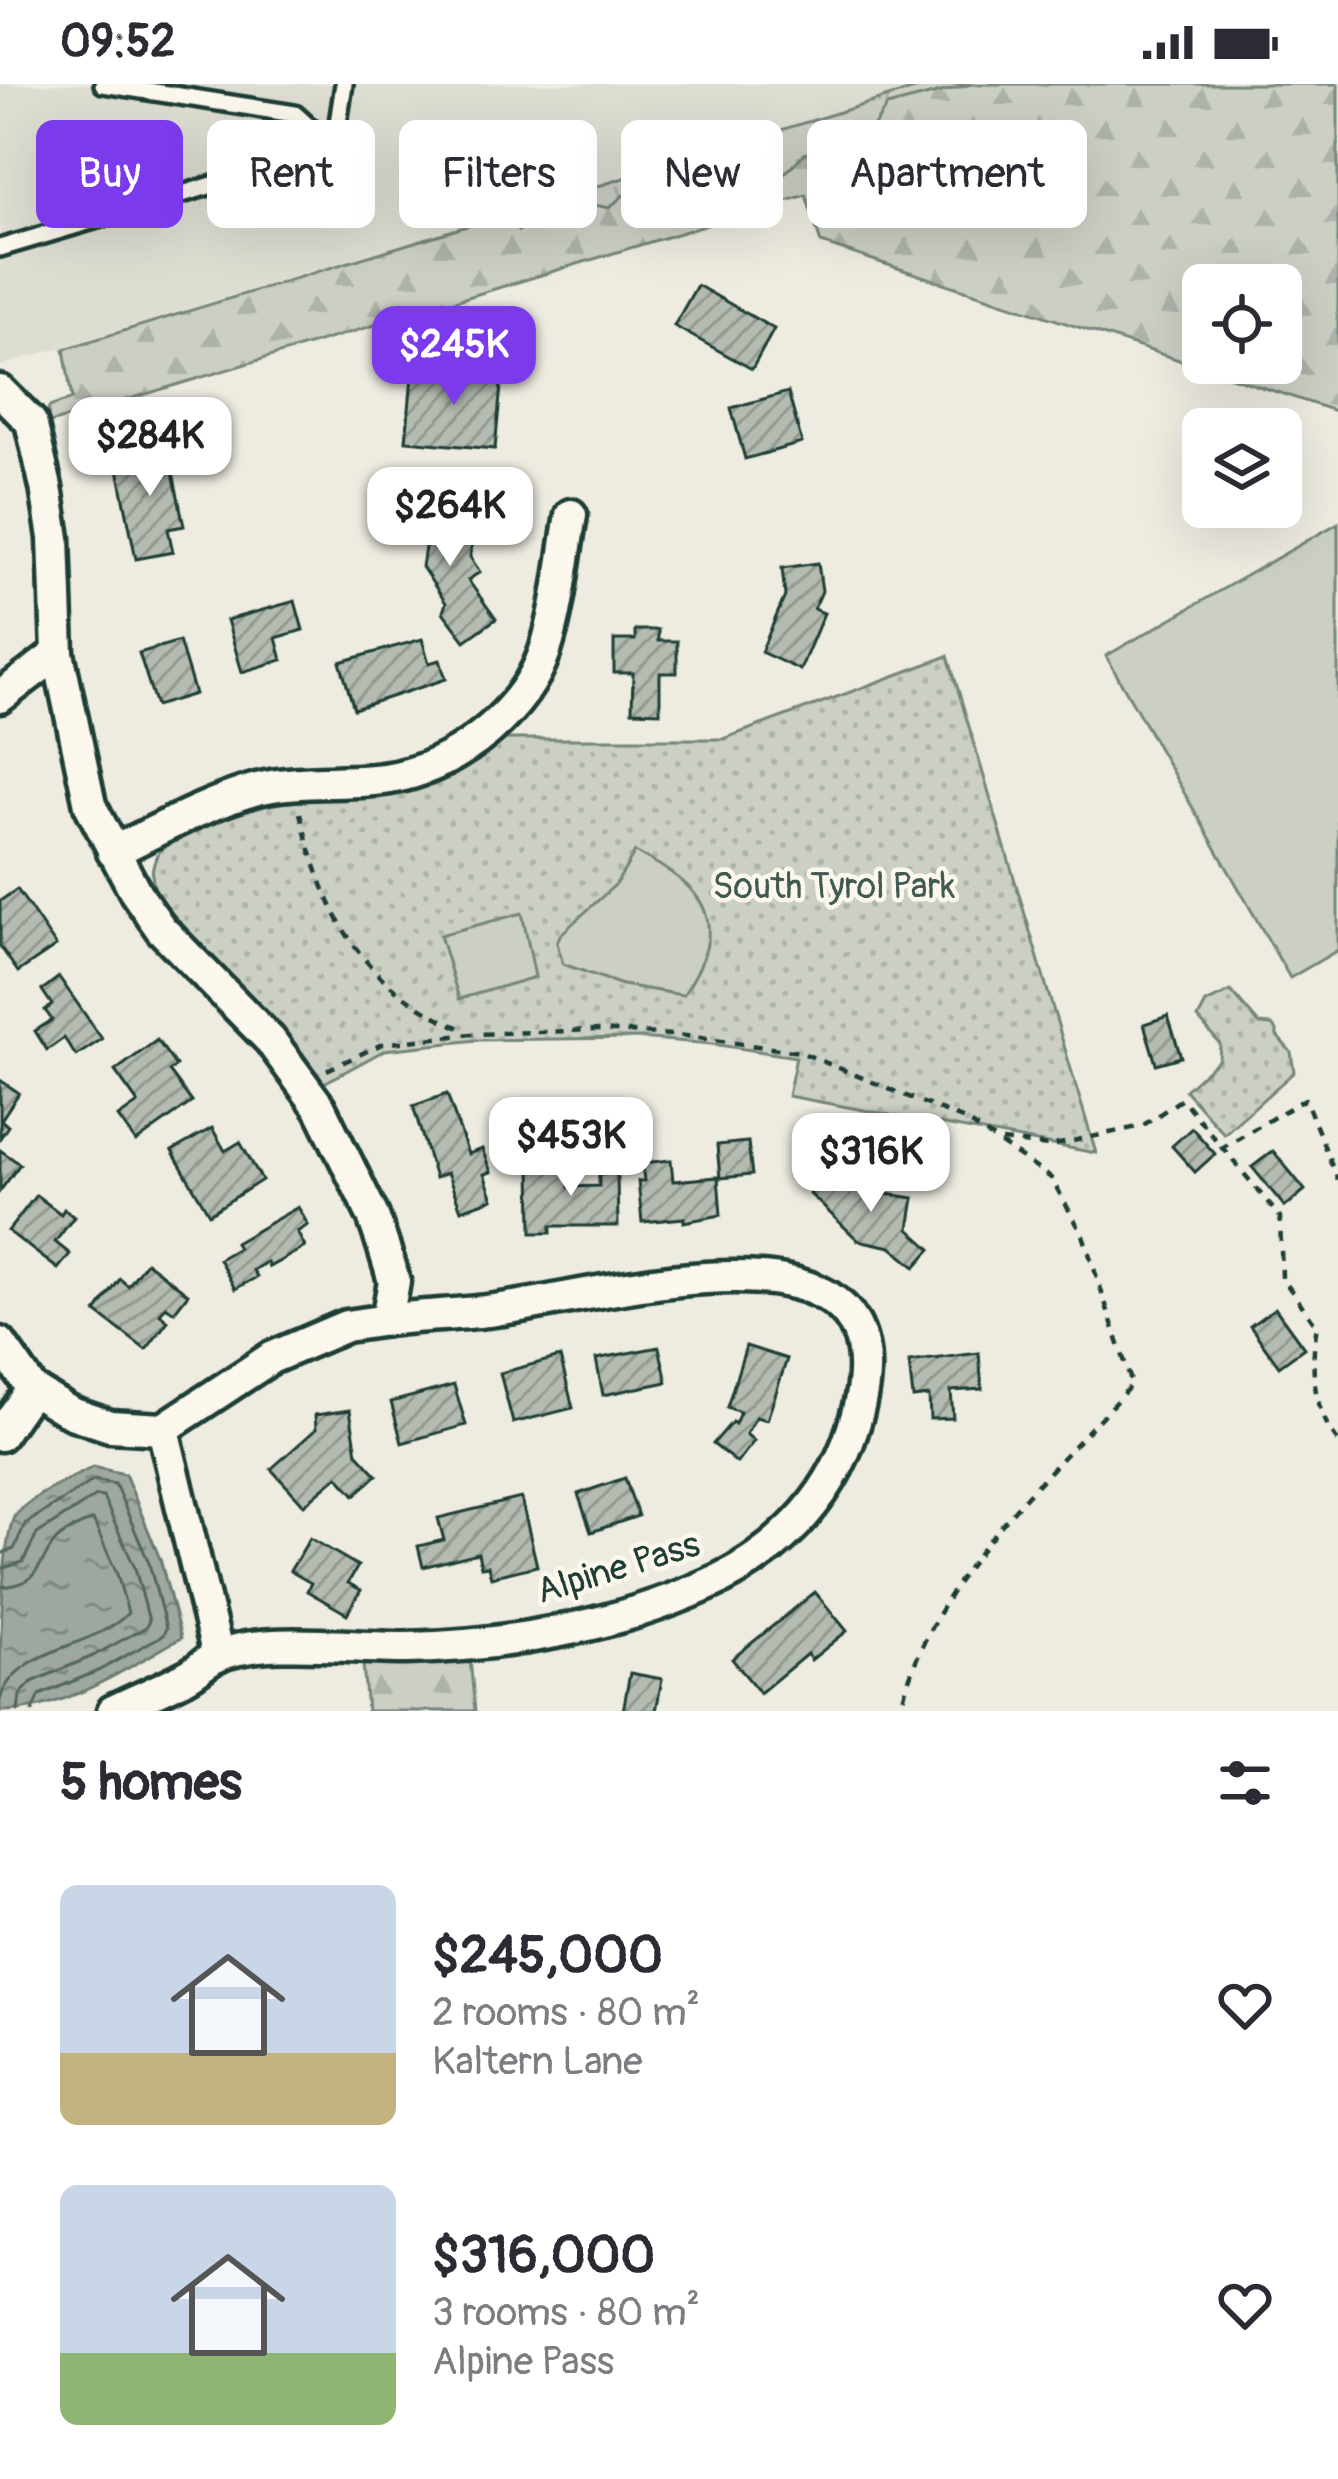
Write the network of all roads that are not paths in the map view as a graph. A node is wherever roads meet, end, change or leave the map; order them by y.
1 (103, 84) edge
2 (344, 84) edge
3 (302, 120) edge
4 (338, 120) edge
5 (207, 187) edge
6 (0, 248) edge
7 (0, 391) edge
8 (571, 515) dead end
9 (58, 653) junction
10 (0, 697) edge
11 (113, 852) junction
12 (387, 1320) junction
13 (0, 1343) edge
14 (32, 1390) junction
15 (163, 1429) junction
16 (0, 1436) edge
17 (218, 1656) junction
18 (113, 1711) edge

1 - 3 lane
2 - 4 lane
5 - 6 lane
7 - 9 street
8 - 11 street
9 - 10 street
9 - 11 street
11 - 12 street
12 - 15 street, Alpine Pass
12 - 17 street, Alpine Pass
13 - 14 street
14 - 15 street
14 - 16 street
15 - 17 street
17 - 18 street, Alpine Pass

